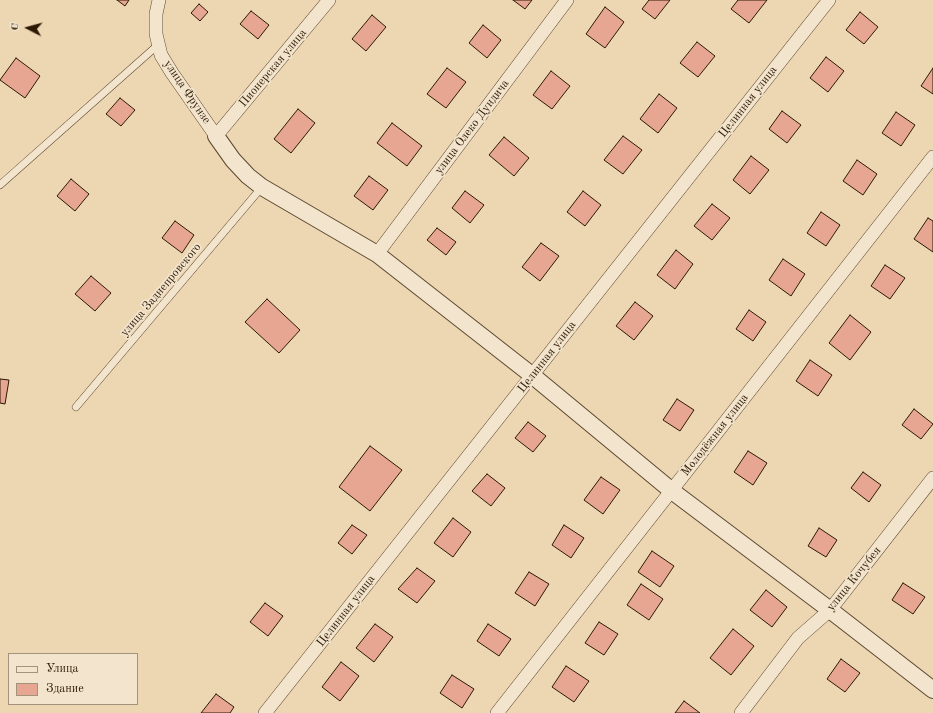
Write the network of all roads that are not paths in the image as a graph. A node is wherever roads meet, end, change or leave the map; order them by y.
1 (159, 0) edge
2 (329, 0) edge
3 (567, 0) edge
4 (829, 0) edge
5 (159, 44) junction
6 (216, 136) junction
7 (933, 157) edge
8 (0, 185) edge
9 (262, 187) junction
10 (377, 254) junction
11 (533, 376) junction
12 (76, 406) dead end
13 (933, 478) edge
14 (672, 491) junction
15 (830, 610) junction
16 (933, 690) edge
17 (265, 713) edge
18 (497, 713) edge
19 (741, 713) edge

1 - 5 street, улица Фрунзе
2 - 6 street, Пионерская улица
3 - 10 street, улица Олеко Дундича
4 - 11 street, Целинная улица
5 - 6 street, улица Фрунзе
5 - 8 lane
6 - 9 street
7 - 14 street, Молодёжная улица
9 - 10 street
9 - 12 lane, улица Заднепровского
10 - 11 street
11 - 14 street
11 - 17 street, Целинная улица
13 - 15 street, улица Кочубея
14 - 15 street
14 - 18 street, Молодёжная улица
15 - 16 street
15 - 19 street, улица Кочубея

